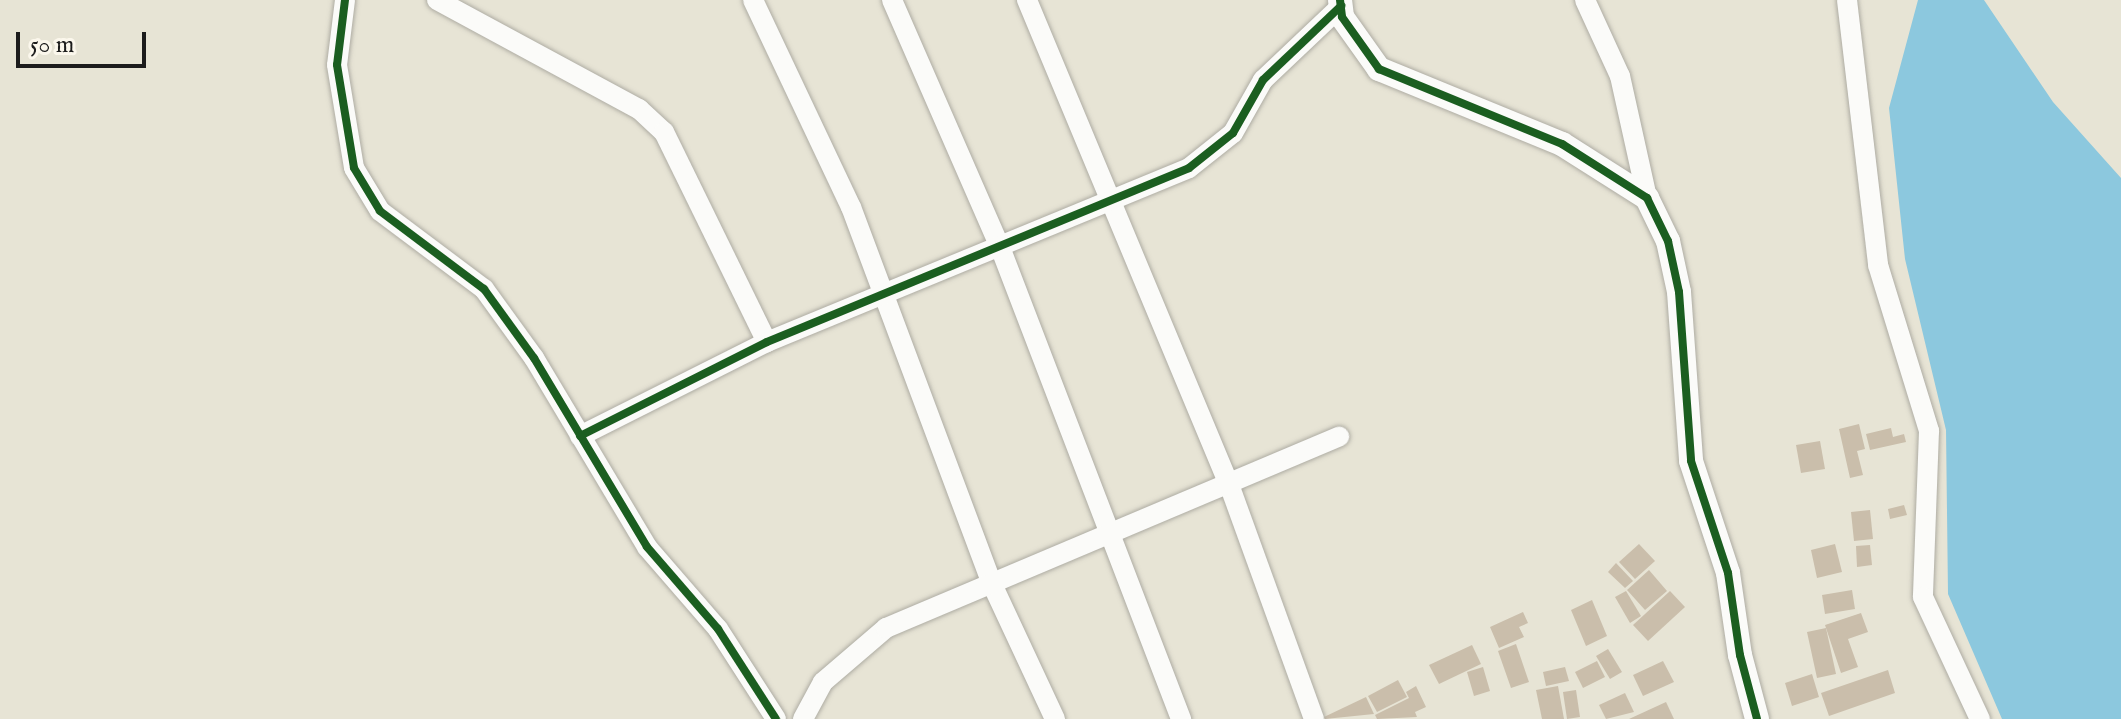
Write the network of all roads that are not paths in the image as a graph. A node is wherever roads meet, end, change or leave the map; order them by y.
1 (345, 0) edge
2 (437, 0) edge
3 (753, 0) edge
4 (892, 0) edge
5 (1027, 0) edge
6 (1585, 0) edge
7 (1847, 0) edge
8 (1341, 3) edge
9 (1647, 198) junction
10 (1113, 202) junction
11 (1000, 247) junction
12 (885, 292) junction
13 (767, 342) junction
14 (580, 436) junction
15 (1339, 437) dead end
16 (1230, 487) junction
17 (1107, 533) junction
18 (992, 584) junction
19 (776, 719) edge
20 (803, 719) edge
21 (1055, 719) edge
22 (1181, 719) edge
23 (1314, 719) edge
24 (1757, 719) edge
25 (1980, 719) edge

1 - 14 street
2 - 13 street
3 - 12 street
4 - 11 street
5 - 10 street
6 - 9 street
7 - 25 street
8 - 9 street
8 - 10 street
9 - 24 street
10 - 11 street
10 - 16 street
11 - 12 street
11 - 17 street
12 - 13 street
12 - 18 street
13 - 14 street
14 - 19 street
15 - 16 street
16 - 17 street
16 - 23 street
17 - 18 street
17 - 22 street
18 - 20 street
18 - 21 street

